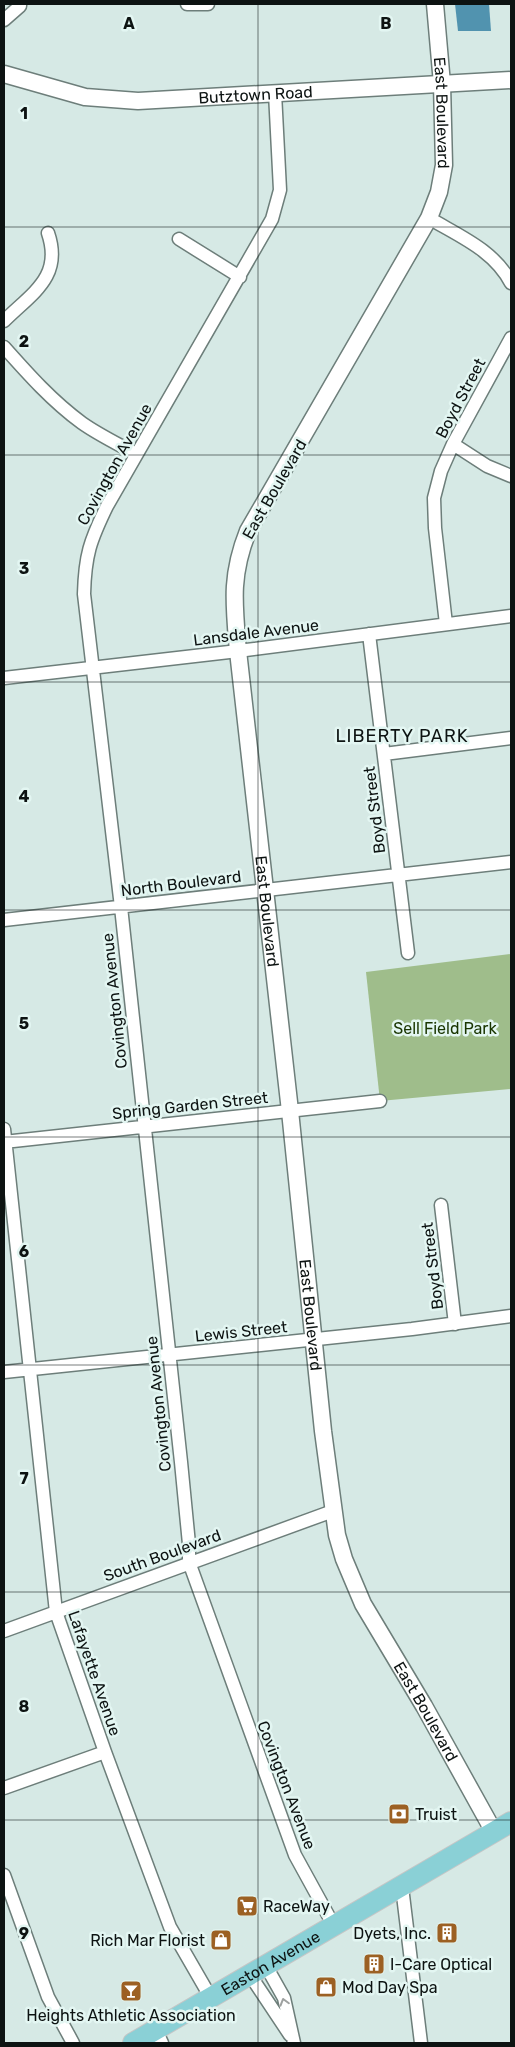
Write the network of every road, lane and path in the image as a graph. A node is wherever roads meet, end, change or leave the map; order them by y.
1 (20, 4) edge
2 (187, 4) edge
3 (208, 4) edge
4 (435, 4) edge
5 (4, 20) edge
6 (4, 74) edge
7 (511, 80) edge
8 (442, 84) junction
9 (275, 93) junction
10 (429, 218) junction
11 (48, 233) dead end
12 (179, 239) dead end
13 (240, 277) junction
14 (511, 283) edge
15 (4, 321) edge
16 (511, 338) edge
17 (4, 347) edge
18 (453, 444) junction
19 (136, 454) junction
20 (511, 476) edge
21 (511, 616) edge
22 (446, 624) junction
23 (369, 634) junction
24 (238, 651) junction
25 (92, 667) junction
26 (4, 678) edge
27 (511, 738) edge
28 (384, 754) junction
29 (511, 862) edge
30 (398, 875) junction
31 (265, 890) junction
32 (121, 907) junction
33 (4, 920) edge
34 (408, 953) dead end
35 (380, 1101) dead end
36 (290, 1111) junction
37 (144, 1126) junction
38 (4, 1138) edge
39 (441, 1205) dead end
40 (511, 1316) edge
41 (455, 1324) junction
42 (313, 1339) junction
43 (168, 1355) junction
44 (29, 1369) junction
45 (4, 1372) edge
46 (333, 1511) junction
47 (189, 1562) junction
48 (56, 1612) junction
49 (4, 1631) edge
50 (105, 1752) junction
51 (4, 1788) edge
52 (503, 1827) edge
53 (4, 1875) edge
54 (402, 1887) junction
55 (334, 1926) junction
56 (258, 1970) junction
57 (211, 1998) junction
58 (159, 2036) edge
59 (294, 2042) edge
60 (73, 2043) edge
61 (134, 2043) edge
62 (420, 2043) edge

1 - 5 street
2 - 3 street
4 - 8 street, East Boulevard
6 - 9 street, Butztown Road
7 - 8 street, Butztown Road
8 - 9 street, Butztown Road
8 - 10 street, East Boulevard
9 - 13 street, Covington Avenue
10 - 14 street
10 - 24 street, East Boulevard
11 - 15 street
12 - 13 street
13 - 19 street, Covington Avenue
16 - 18 street, Boyd Street
17 - 19 street
18 - 20 street
18 - 22 street, Boyd Street
19 - 25 street, Covington Avenue
21 - 22 street, Lansdale Avenue
22 - 23 street, Lansdale Avenue
23 - 24 street, Lansdale Avenue
23 - 28 street, Boyd Street
24 - 25 street, Lansdale Avenue
24 - 31 street, East Boulevard
25 - 26 street, Lansdale Avenue
25 - 32 street, Covington Avenue
27 - 28 street
28 - 30 street, Boyd Street
29 - 30 street, North Boulevard
30 - 31 street, North Boulevard
30 - 34 street, Boyd Street
31 - 32 street, North Boulevard
31 - 36 street, East Boulevard
32 - 33 street, North Boulevard
32 - 37 street, Covington Avenue
35 - 36 street, Spring Garden Street
36 - 37 street, Spring Garden Street
36 - 42 street, East Boulevard
37 - 38 street, Spring Garden Street
37 - 43 street, Covington Avenue
38 - 44 street, Lafayette Avenue
39 - 41 street, Boyd Street
40 - 41 street, Lewis Street
41 - 42 street, Lewis Street
42 - 43 street, Lewis Street
42 - 46 street, East Boulevard
43 - 44 street, Lewis Street
43 - 47 street, Covington Avenue
44 - 45 street, Lewis Street
44 - 48 street, Lafayette Avenue
46 - 47 street, South Boulevard
46 - 52 street, East Boulevard
47 - 48 street, South Boulevard
47 - 55 street, Covington Avenue
48 - 49 street, South Boulevard
48 - 50 street, Lafayette Avenue
50 - 51 street
50 - 57 street, Lafayette Avenue
52 - 54 main road, Easton Avenue
53 - 60 street
54 - 55 main road, Easton Avenue
54 - 62 street
55 - 56 main road, Easton Avenue
56 - 57 main road, Easton Avenue
56 - 59 street
59 -> 56 street
57 - 58 main road, Easton Avenue
58 - 61 main road, Easton Avenue

